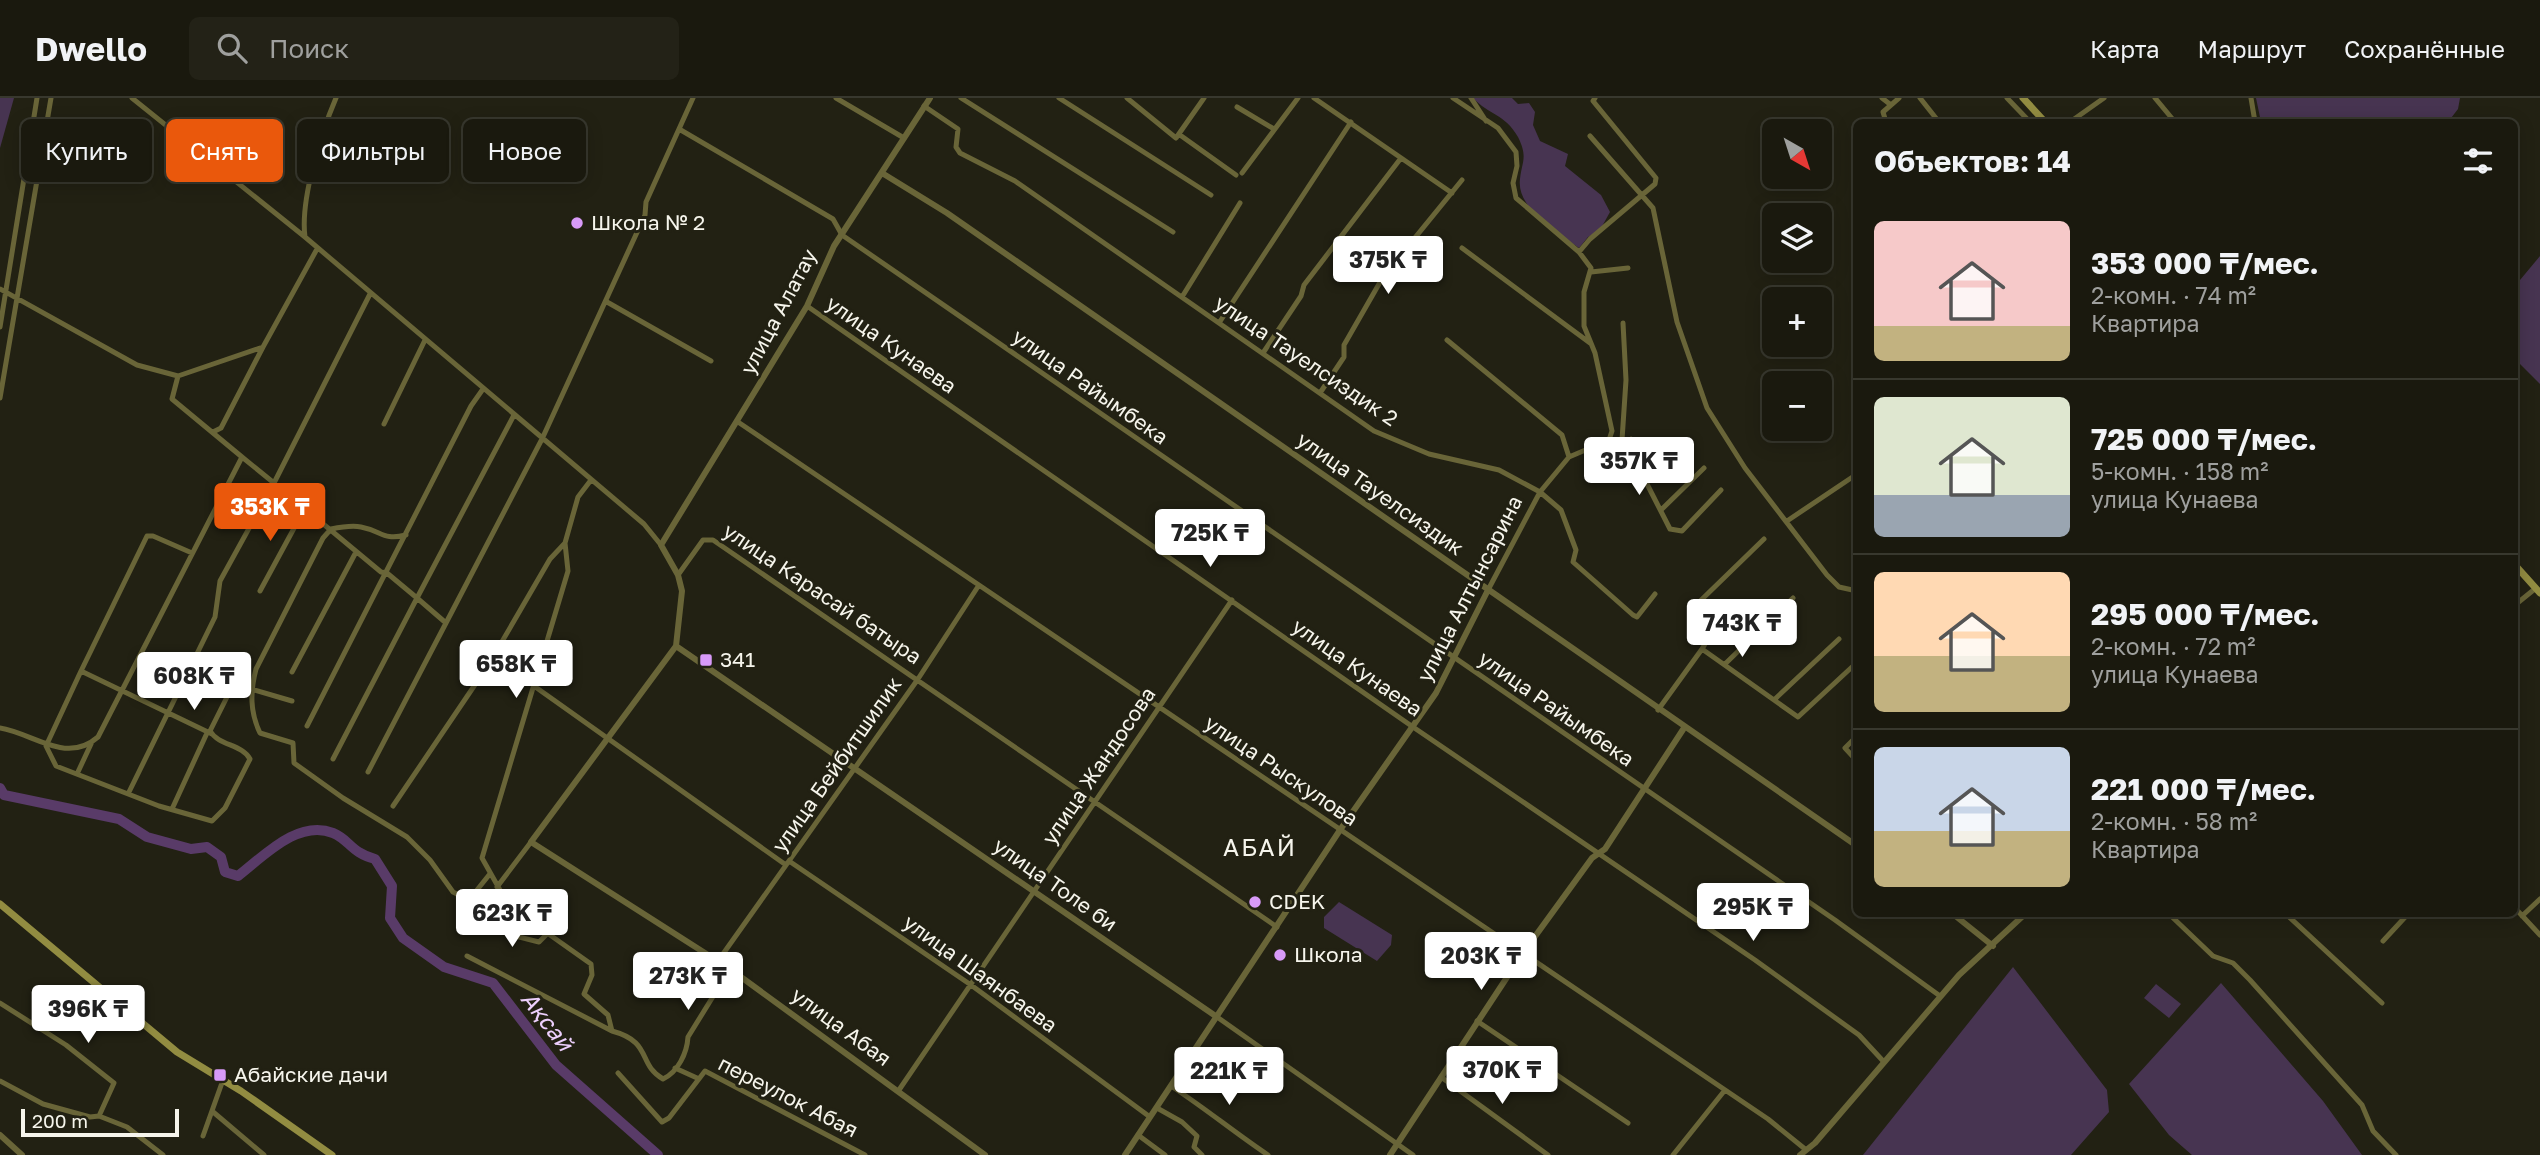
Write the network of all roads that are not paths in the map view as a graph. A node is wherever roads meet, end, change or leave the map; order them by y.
1 (37, 98) edge
2 (51, 98) edge
3 (132, 98) edge
4 (336, 98) edge
5 (693, 98) edge
6 (836, 98) edge
7 (930, 98) edge
8 (961, 98) edge
9 (1059, 98) edge
10 (1127, 98) edge
11 (1204, 98) edge
12 (1298, 98) edge
13 (1314, 98) edge
14 (1453, 98) edge
15 (1471, 98) edge
16 (1595, 98) edge
17 (1882, 98) edge
18 (1899, 98) edge
19 (1920, 98) edge
20 (2007, 98) edge
21 (2023, 98) edge
22 (2104, 98) edge
23 (2155, 98) edge
24 (2251, 98) edge
25 (1891, 105) junction
26 (924, 106) junction
27 (1237, 107) dead end
28 (1885, 119) edge
29 (1937, 119) edge
30 (2027, 119) edge
31 (2042, 119) edge
32 (2074, 119) edge
33 (2170, 119) edge
34 (2254, 119) edge
35 (1486, 121) junction
36 (1350, 122) junction
37 (679, 129) junction
38 (1275, 130) junction
39 (1180, 135) junction
40 (1590, 136) dead end
41 (904, 138) junction
42 (1401, 158) junction
43 (882, 173) junction
44 (1462, 180) dead end
45 (1452, 193) junction
46 (1211, 195) dead end
47 (1642, 195) junction
48 (1240, 203) dead end
49 (1173, 232) dead end
50 (842, 235) junction
51 (305, 237) junction
52 (1462, 248) dead end
53 (317, 249) junction
54 (1579, 252) junction
55 (1628, 268) dead end
56 (1591, 272) junction
57 (3, 291) edge
58 (370, 294) junction
59 (1182, 297) junction
60 (16, 299) junction
61 (607, 302) junction
62 (807, 306) junction
63 (1219, 323) junction
64 (1623, 323) dead end
65 (0, 327) edge
66 (425, 340) junction
67 (1447, 340) dead end
68 (1590, 343) junction
69 (264, 347) junction
70 (1263, 353) junction
71 (711, 361) dead end
72 (178, 376) junction
73 (483, 389) junction
74 (1320, 393) junction
75 (0, 398) edge
76 (514, 415) junction
77 (738, 422) junction
78 (384, 424) dead end
79 (213, 432) junction
80 (542, 439) junction
81 (1631, 439) dead end
82 (1622, 440) dead end
83 (242, 457) junction
84 (1569, 457) junction
85 (1704, 468) dead end
86 (1853, 477) edge
87 (591, 480) junction
88 (274, 483) junction
89 (1721, 490) dead end
90 (1540, 492) junction
91 (305, 508) junction
92 (1661, 510) junction
93 (1787, 521) junction
94 (331, 528) junction
95 (407, 535) junction
96 (1764, 538) dead end
97 (565, 543) junction
98 (661, 545) junction
99 (356, 552) junction
100 (192, 553) junction
101 (2518, 568) edge
102 (387, 573) junction
103 (678, 575) junction
104 (979, 586) junction
105 (1488, 590) junction
106 (1853, 590) edge
107 (260, 591) dead end
108 (2538, 591) edge
109 (1655, 594) dead end
110 (417, 598) junction
111 (1793, 598) dead end
112 (1232, 600) junction
113 (2518, 603) edge
114 (446, 623) junction
115 (1839, 639) dead end
116 (676, 646) junction
117 (1702, 649) junction
118 (1456, 658) junction
119 (1725, 664) junction
120 (1852, 667) dead end
121 (81, 671) junction
122 (292, 672) dead end
123 (918, 679) junction
124 (534, 686) junction
125 (252, 687) junction
126 (122, 691) junction
127 (1775, 699) junction
128 (292, 701) dead end
129 (1158, 707) junction
130 (1658, 710) junction
131 (167, 712) junction
132 (307, 726) dead end
133 (1413, 727) junction
134 (1684, 727) junction
135 (0, 729) edge
136 (209, 734) junction
137 (610, 738) junction
138 (1853, 740) edge
139 (90, 744) junction
140 (46, 746) junction
141 (1853, 757) edge
142 (333, 760) dead end
143 (855, 768) junction
144 (368, 772) dead end
145 (77, 774) junction
146 (1643, 789) junction
147 (129, 792) junction
148 (1094, 799) junction
149 (393, 806) dead end
150 (172, 809) junction
151 (1340, 831) junction
152 (531, 842) junction
153 (1853, 843) edge
154 (1597, 854) junction
155 (787, 863) junction
156 (489, 875) junction
157 (497, 887) junction
158 (1034, 892) junction
159 (2540, 899) edge
160 (469, 900) junction
161 (0, 904) edge
162 (2518, 911) edge
163 (2522, 916) junction
164 (1957, 917) edge
165 (2022, 917) edge
166 (2172, 917) edge
167 (2289, 917) edge
168 (2405, 917) edge
169 (1277, 927) junction
170 (547, 934) junction
171 (2540, 935) edge
172 (2383, 941) dead end
173 (1993, 946) junction
174 (1522, 953) junction
175 (467, 957) dead end
176 (718, 961) junction
177 (730, 969) junction
178 (971, 985) junction
179 (1940, 996) junction
180 (0, 1003) edge
181 (2382, 1003) dead end
182 (1217, 1017) junction
183 (1477, 1021) junction
184 (612, 1031) junction
185 (1884, 1062) junction
186 (675, 1068) junction
187 (618, 1073) dead end
188 (1441, 1077) junction
189 (697, 1078) junction
190 (223, 1080) junction
191 (0, 1081) edge
192 (1171, 1086) junction
193 (899, 1090) junction
194 (1724, 1090) junction
195 (1157, 1108) junction
196 (212, 1111) junction
197 (99, 1116) junction
198 (1150, 1117) junction
199 (1628, 1123) dead end
200 (1138, 1135) junction
201 (0, 1136) edge
202 (203, 1136) dead end
203 (1398, 1144) junction
204 (1805, 1149) junction
205 (22, 1155) edge
206 (163, 1155) edge
207 (264, 1155) edge
208 (332, 1155) edge
209 (865, 1155) edge
210 (985, 1155) edge
211 (1125, 1155) edge
212 (1165, 1155) edge
213 (1202, 1155) edge
214 (1268, 1155) edge
215 (1390, 1155) edge
216 (1413, 1155) edge
217 (1548, 1155) edge
218 (1673, 1155) edge
219 (1800, 1155) edge
220 (2396, 1155) edge

1 - 57 street
2 - 60 street
3 - 51 street
4 - 51 street
5 - 37 street
6 - 41 street
7 - 26 street, улица Алатау
8 - 49 street
9 - 46 street
10 - 39 street
11 - 39 street
12 - 38 street
13 - 36 street
14 - 35 street
15 - 35 street
16 - 47 street
17 - 25 street
18 - 25 street
19 - 29 street
20 - 30 street
21 - 31 main road
22 - 32 street
23 - 33 street
24 - 34 street
25 - 28 street
26 - 41 street, улица Алатау
26 - 59 street, улица Тауелсиздик 2
27 - 38 street
35 - 54 street
36 - 42 street
36 - 63 street
37 - 50 street, улица Райымбека
37 - 61 street
38 - 39 street
40 - 47 street
41 - 43 street, улица Алатау
42 - 45 street
42 - 70 street
43 - 50 street, улица Алатау
43 - 105 street, улица Тауелсиздик
44 - 45 street
45 - 74 street
47 - 54 street
47 - 93 street
48 - 59 street
50 - 62 street, улица Алатау
50 - 118 street, улица Райымбека
51 - 53 street
52 - 68 street
53 - 58 street
53 - 69 street
54 - 56 street
55 - 56 street
56 - 68 street
57 - 60 street
57 - 65 street
58 - 66 street
58 - 88 street
59 - 63 street, улица Тауелсиздик 2
60 - 72 street
60 - 75 street
61 - 71 street
61 - 80 street
62 - 77 street, улица Алатау
62 - 112 street, улица Кунаева
63 - 70 street, улица Тауелсиздик 2
64 - 82 street
66 - 73 street
66 - 78 street
67 - 84 street
68 - 84 street
69 - 72 street
69 - 79 street
70 - 74 street, улица Тауелсиздик 2
72 - 79 street
73 - 76 street
73 - 95 street
74 - 90 street, улица Тауелсиздик 2
76 - 80 street
76 - 110 street
77 - 98 street, улица Алатау
77 - 104 street, улица Рыскулова
79 - 83 street
80 - 87 street
80 - 114 street
81 - 92 street
83 - 88 street
83 - 100 street
84 - 90 street, улица Алтынсарина
85 - 92 street
86 - 93 street
87 - 97 street
87 - 98 street
88 - 91 street
88 - 131 street
89 - 92 street
90 - 105 street, улица Алтынсарина
90 - 109 street, улица Тауелсиздик 2
91 - 94 street
91 - 107 street
93 - 106 street
94 - 95 street
94 - 99 street
94 - 125 street
95 - 102 street
96 - 117 street
97 - 124 street
97 - 149 street
98 - 103 street
99 - 102 street
99 - 122 street
100 - 121 street
100 - 126 street
101 - 108 main road
102 - 110 street
102 - 132 street
103 - 116 street
103 - 123 street, улица Карасай батыра
104 - 123 street, улица Бейбитшилик
104 - 129 street, улица Рыскулова
105 - 118 street, улица Алтынсарина
105 - 130 street, улица Тауелсиздик
108 - 113 street
110 - 114 street
110 - 142 street
111 - 119 street
112 - 129 street, улица Жандосова
112 - 133 street, улица Кунаева
114 - 144 street
115 - 127 street
116 - 137 street
116 - 143 street, улица Толе би
117 - 119 street
117 - 130 street
118 - 133 street, улица Алтынсарина
118 - 146 street, улица Райымбека
119 - 127 street
120 - 127 street
121 - 126 street
121 - 140 street
123 - 143 street, улица Бейбитшилик
123 - 148 street, улица Карасай батыра
124 - 137 street, улица Шаянбаева
124 - 156 street
125 - 128 street
125 - 136 street
125 - 160 street
126 - 131 street
126 - 139 street
129 - 148 street, улица Жандосова
129 - 151 street, улица Рыскулова
130 - 134 street, улица Тауелсиздик
131 - 136 street
131 - 147 street
133 - 151 street, улица Алтынсарина
133 - 154 street, улица Кунаева
134 - 146 street
134 - 153 street, улица Тауелсиздик
135 - 140 street
136 - 150 street
136 - 150 street
137 - 152 street
137 - 155 street, улица Шаянбаева
138 - 141 street
139 - 140 street
139 - 145 street
140 - 145 street
143 - 155 street, улица Бейбитшилик
143 - 158 street, улица Толе би
145 - 147 street
146 - 154 street
146 - 179 street, улица Райымбека
147 - 150 street
148 - 158 street, улица Жандосова
148 - 169 street, улица Карасай батыра
151 - 169 street, улица Алтынсарина
151 - 174 street, улица Рыскулова
152 - 157 street
152 - 176 street, улица Абая
154 - 174 street
154 - 185 street, улица Кунаева
155 - 176 street, улица Бейбитшилик
155 - 178 street, улица Шаянбаева
156 - 157 street
156 - 160 street
157 - 170 street
158 - 178 street, улица Жандосова
158 - 182 street, улица Толе би
159 - 163 street
160 - 170 street
161 - 190 main road
162 - 163 street
163 - 171 street
164 - 173 street
165 - 173 street
166 - 220 street
167 - 181 street
168 - 172 street
169 - 182 street, улица Алтынсарина
170 - 184 street
173 - 179 street
174 - 183 street
174 - 194 street, улица Рыскулова
175 - 184 street
176 - 177 street, улица Абая
177 - 186 street
177 - 193 street, улица Абая
178 - 193 street, улица Жандосова
178 - 198 street, улица Шаянбаева
179 - 185 street
180 - 197 street
182 - 192 street, улица Алтынсарина
182 - 203 street, улица Толе би
183 - 188 street
183 - 199 street
184 - 186 street
185 - 204 street
186 - 189 street
187 - 189 street, переулок Абая
188 - 203 street
188 - 217 street
189 - 209 street, переулок Абая
190 - 196 street
190 - 208 main road
191 - 197 street
192 - 195 street, улица Алтынсарина
192 - 214 street
193 - 210 street, улица Абая
194 - 204 street, улица Рыскулова
194 - 218 street
195 - 198 street, улица Алтынсарина
195 - 213 street
196 - 202 street
196 - 207 street
197 - 206 street
198 - 200 street, улица Алтынсарина
200 - 211 street, улица Алтынсарина
200 - 212 street
201 - 205 street
203 - 215 street
203 - 216 street, улица Толе би
204 - 219 street

